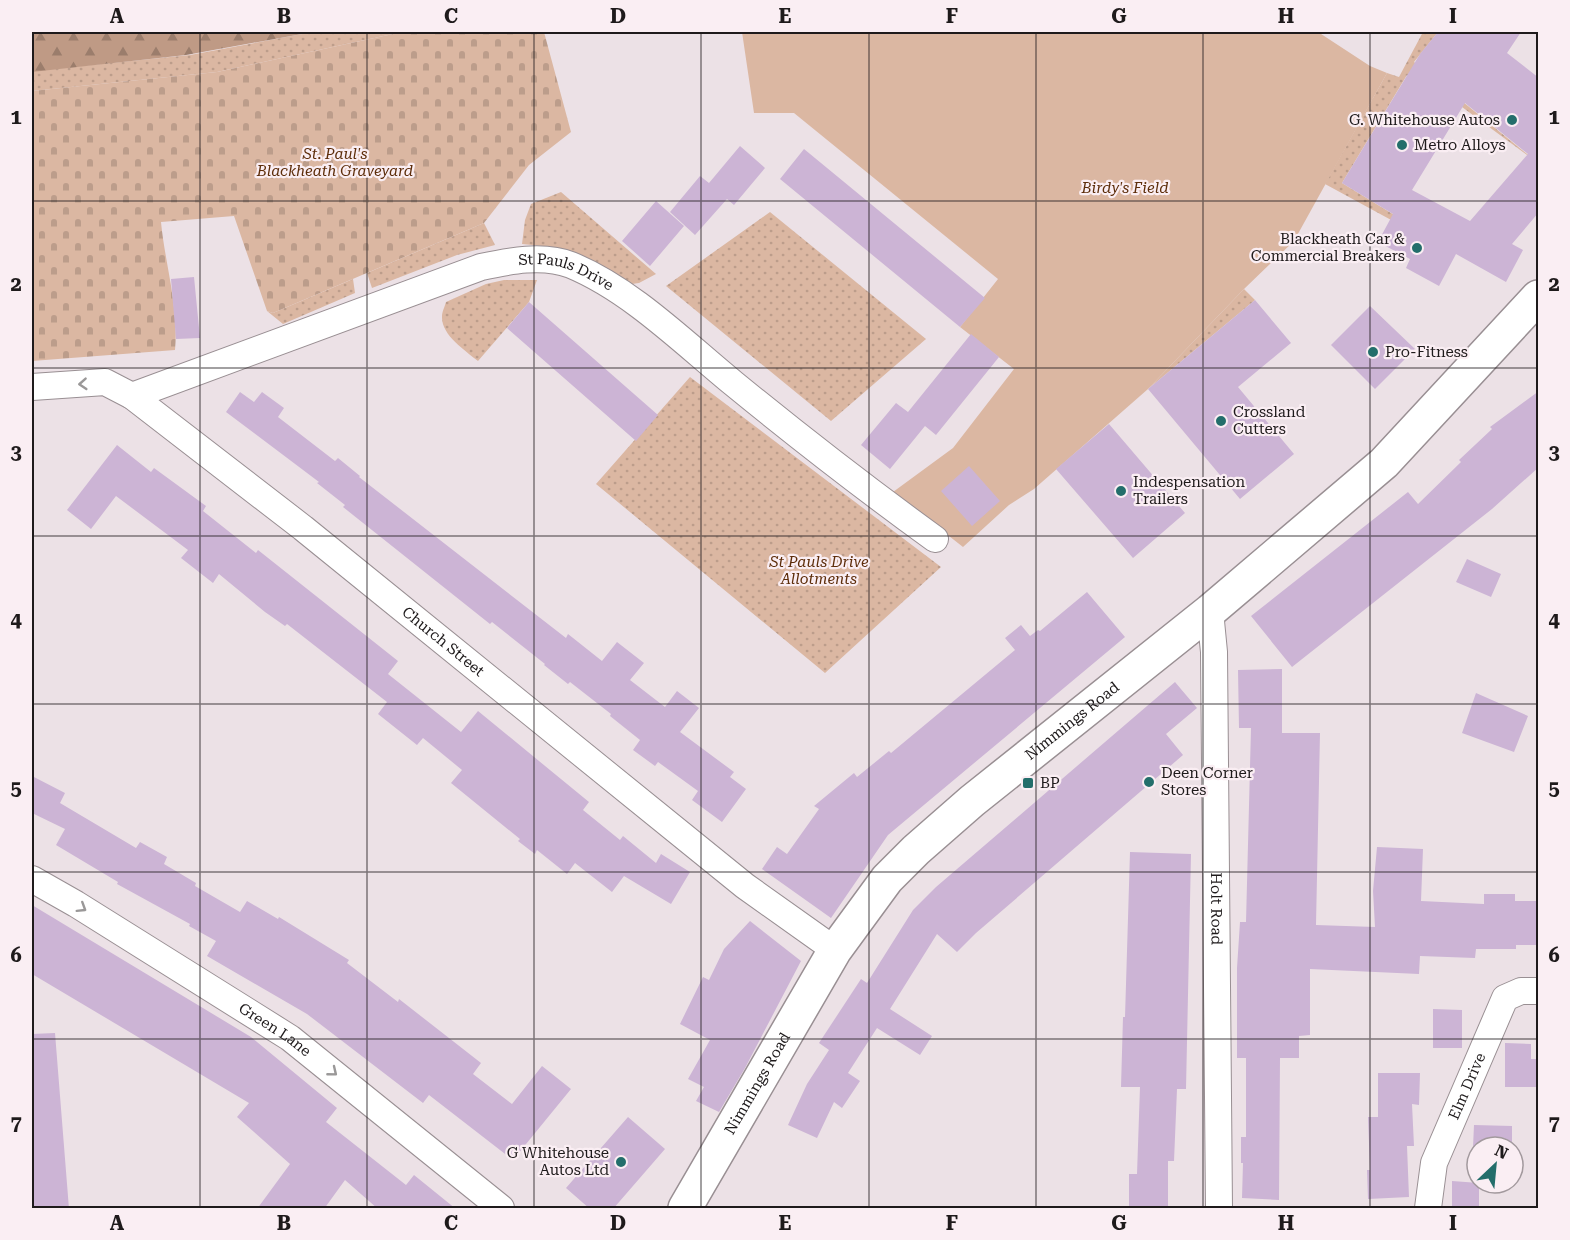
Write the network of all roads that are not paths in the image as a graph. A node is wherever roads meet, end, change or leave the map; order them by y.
1 (1539, 297) edge
2 (32, 387) edge
3 (132, 396) junction
4 (935, 539) dead end
5 (1210, 611) junction
6 (32, 879) edge
7 (836, 950) junction
8 (1539, 991) edge
9 (501, 1209) edge
10 (685, 1209) edge
11 (1219, 1209) edge
12 (1428, 1209) edge

1 - 5 main road, Nimmings Road
3 -> 2 street, Church Street
3 - 4 street, St Pauls Drive
3 - 7 street, Church Street
5 - 7 main road, Nimmings Road
5 - 11 street, Holt Road
6 -> 9 street, Green Lane
7 - 10 main road, Nimmings Road
8 - 12 street, Elm Drive

